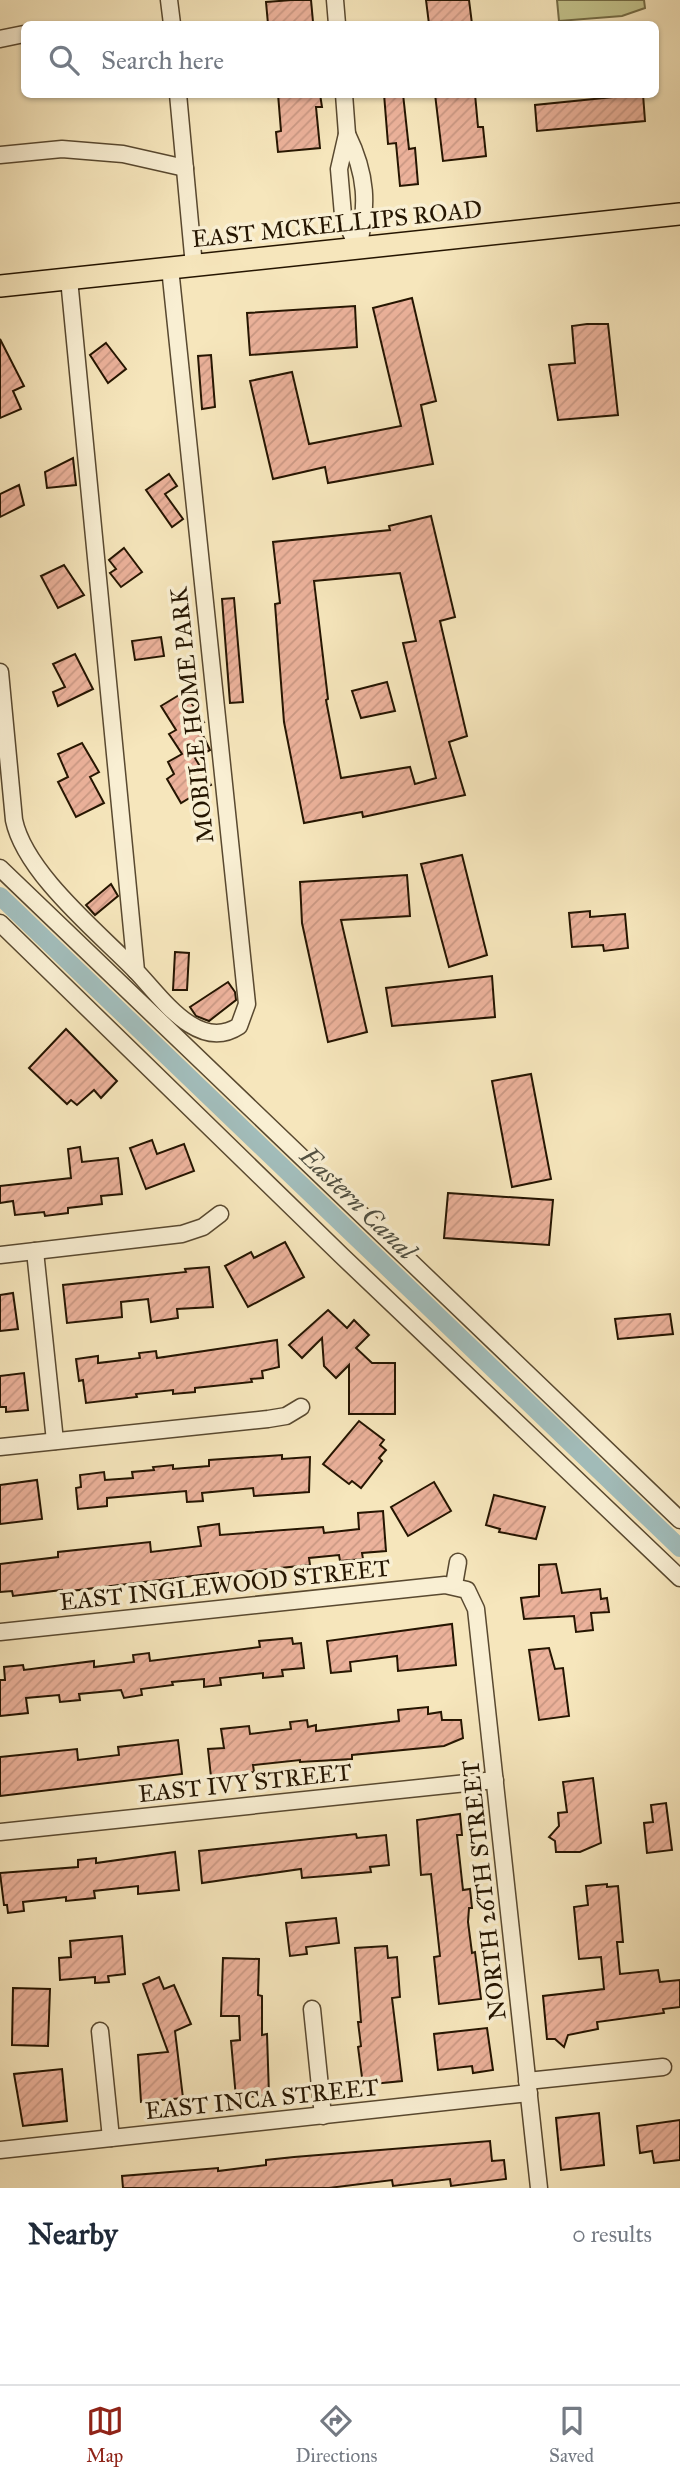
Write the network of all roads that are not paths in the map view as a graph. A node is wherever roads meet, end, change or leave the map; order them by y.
1 (169, 0) edge
2 (335, 0) edge
3 (172, 21) edge
4 (337, 21) edge
5 (21, 35) edge
6 (0, 39) edge
7 (178, 98) edge
8 (344, 98) edge
9 (347, 134) junction
10 (0, 155) edge
11 (185, 169) junction
12 (680, 214) edge
13 (358, 248) junction
14 (194, 266) junction
15 (170, 268) junction
16 (69, 279) junction
17 (0, 286) edge
18 (0, 672) edge
19 (0, 868) edge
20 (0, 923) edge
21 (136, 971) junction
22 (220, 1214) dead end
23 (35, 1251) junction
24 (0, 1255) edge
25 (301, 1407) dead end
26 (55, 1441) junction
27 (0, 1447) edge
28 (680, 1520) edge
29 (458, 1562) dead end
30 (680, 1577) edge
31 (461, 1587) junction
32 (0, 1632) edge
33 (495, 1780) junction
34 (0, 1832) edge
35 (312, 2009) dead end
36 (100, 2031) dead end
37 (663, 2067) dead end
38 (528, 2087) junction
39 (323, 2116) junction
40 (111, 2138) junction
41 (0, 2150) edge
42 (539, 2188) edge

1 - 3 street
2 - 4 street
5 - 6 street
7 - 11 street
8 - 9 street
9 - 13 street
9 - 13 street
10 - 11 street
11 - 14 street
12 - 13 main road, EAST MCKELLIPS ROAD
13 - 14 main road, EAST MCKELLIPS ROAD
14 - 15 main road, EAST MCKELLIPS ROAD
15 - 16 main road, EAST MCKELLIPS ROAD
15 - 21 street, MOBILE HOME PARK
16 - 17 main road, EAST MCKELLIPS ROAD
16 - 21 street
18 - 21 street, MOBILE HOME PARK
19 - 28 street
20 - 30 street
22 - 23 street
23 - 24 street
23 - 26 street
25 - 26 street
26 - 27 street
29 - 31 street
31 - 32 street, EAST INGLEWOOD STREET
31 - 33 street, NORTH 26TH STREET
33 - 34 street, EAST IVY STREET
33 - 38 street, NORTH 26TH STREET
35 - 39 street
36 - 40 street
37 - 38 street, EAST INCA STREET
38 - 39 street, EAST INCA STREET
38 - 42 street, NORTH 26TH STREET
39 - 40 street, EAST INCA STREET
40 - 41 street, EAST INCA STREET

